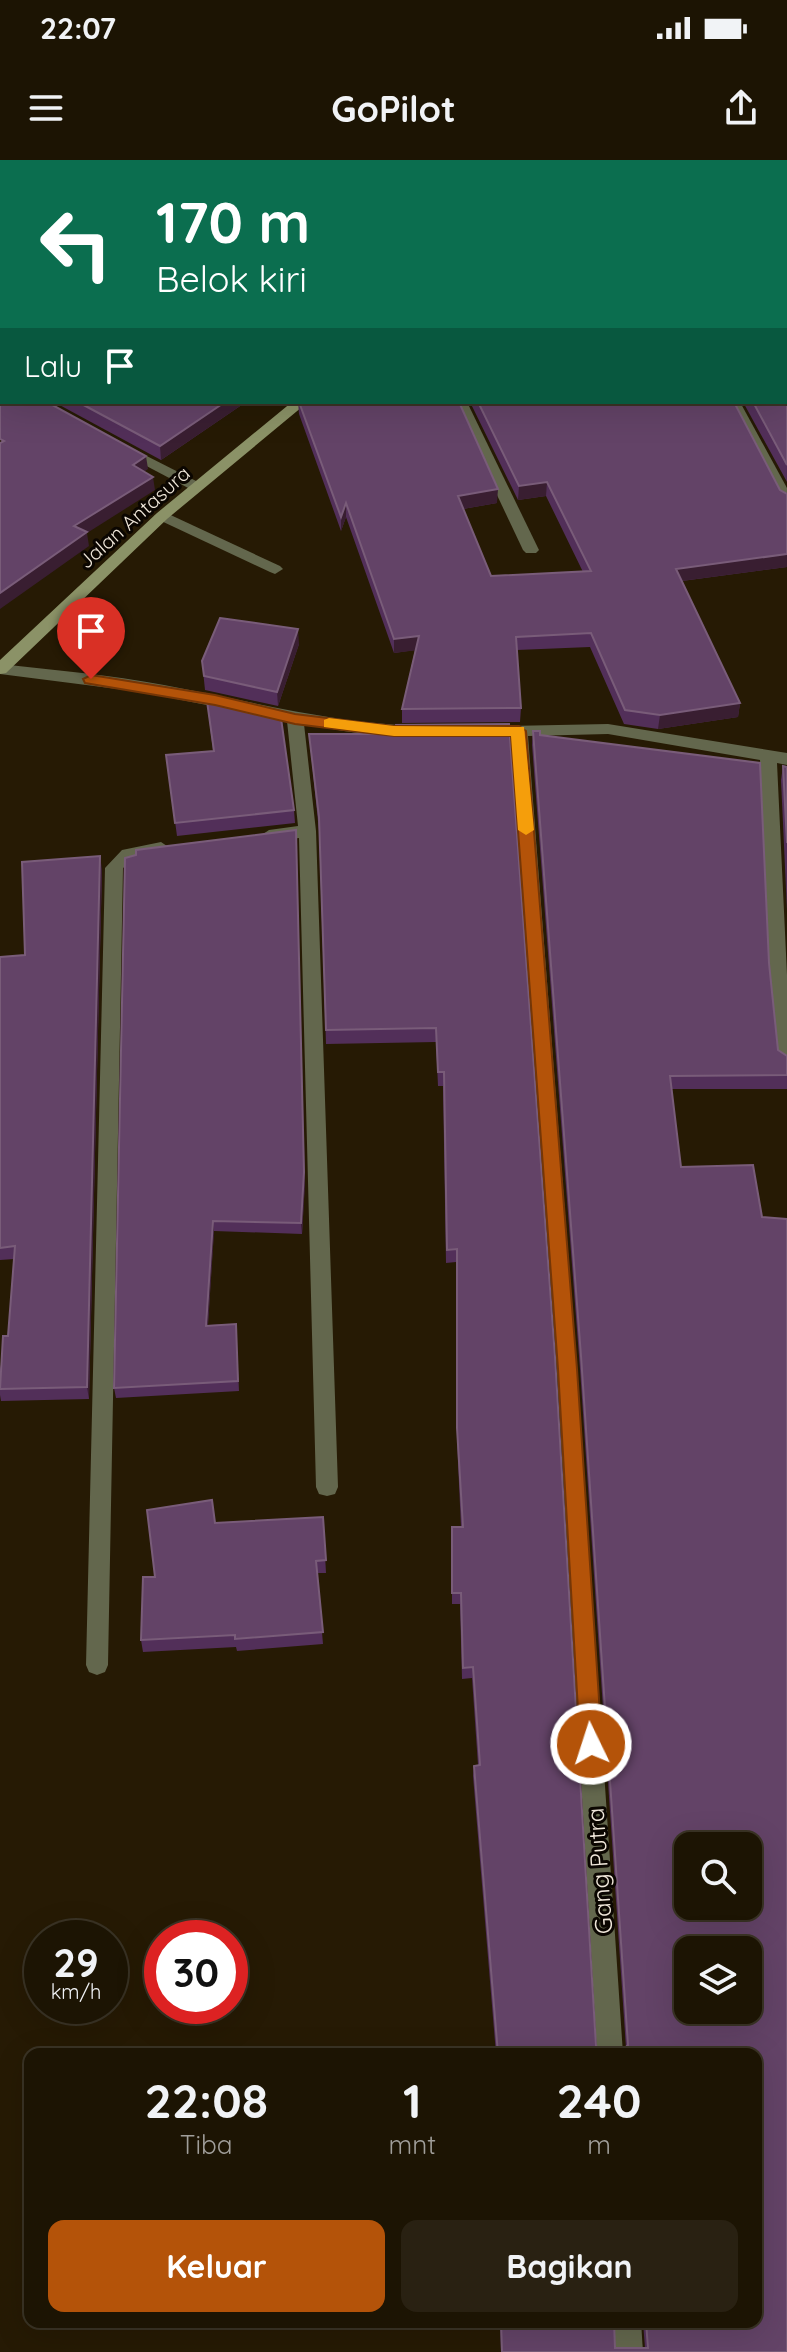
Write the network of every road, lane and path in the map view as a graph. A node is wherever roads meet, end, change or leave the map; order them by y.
1 (299, 404) edge
2 (461, 404) edge
3 (734, 404) edge
4 (104, 437) edge
5 (197, 487) junction
6 (787, 502) edge
7 (162, 516) junction
8 (531, 550) dead end
9 (275, 569) dead end
10 (0, 669) edge
11 (295, 719) junction
12 (443, 731) edge
13 (488, 731) edge
14 (519, 731) junction
15 (768, 757) junction
16 (787, 759) edge
17 (307, 831) junction
18 (244, 838) edge
19 (182, 845) edge
20 (787, 1063) edge
21 (327, 1487) dead end
22 (97, 1665) dead end
23 (610, 2048) edge
24 (627, 2328) edge
25 (629, 2352) edge

1 - 5 main road, Jalan Antasura
2 - 8 street
3 - 6 street
4 - 5 street
5 - 7 main road, Jalan Antasura
7 - 9 street
7 - 10 main road, Jalan Antasura
10 - 11 street
11 - 12 street
11 - 17 street
13 - 14 street
14 - 15 street
14 - 23 street, Gang Putra
15 - 16 street
15 - 20 street
17 - 18 street
17 - 21 street
19 - 22 street
24 - 25 street

